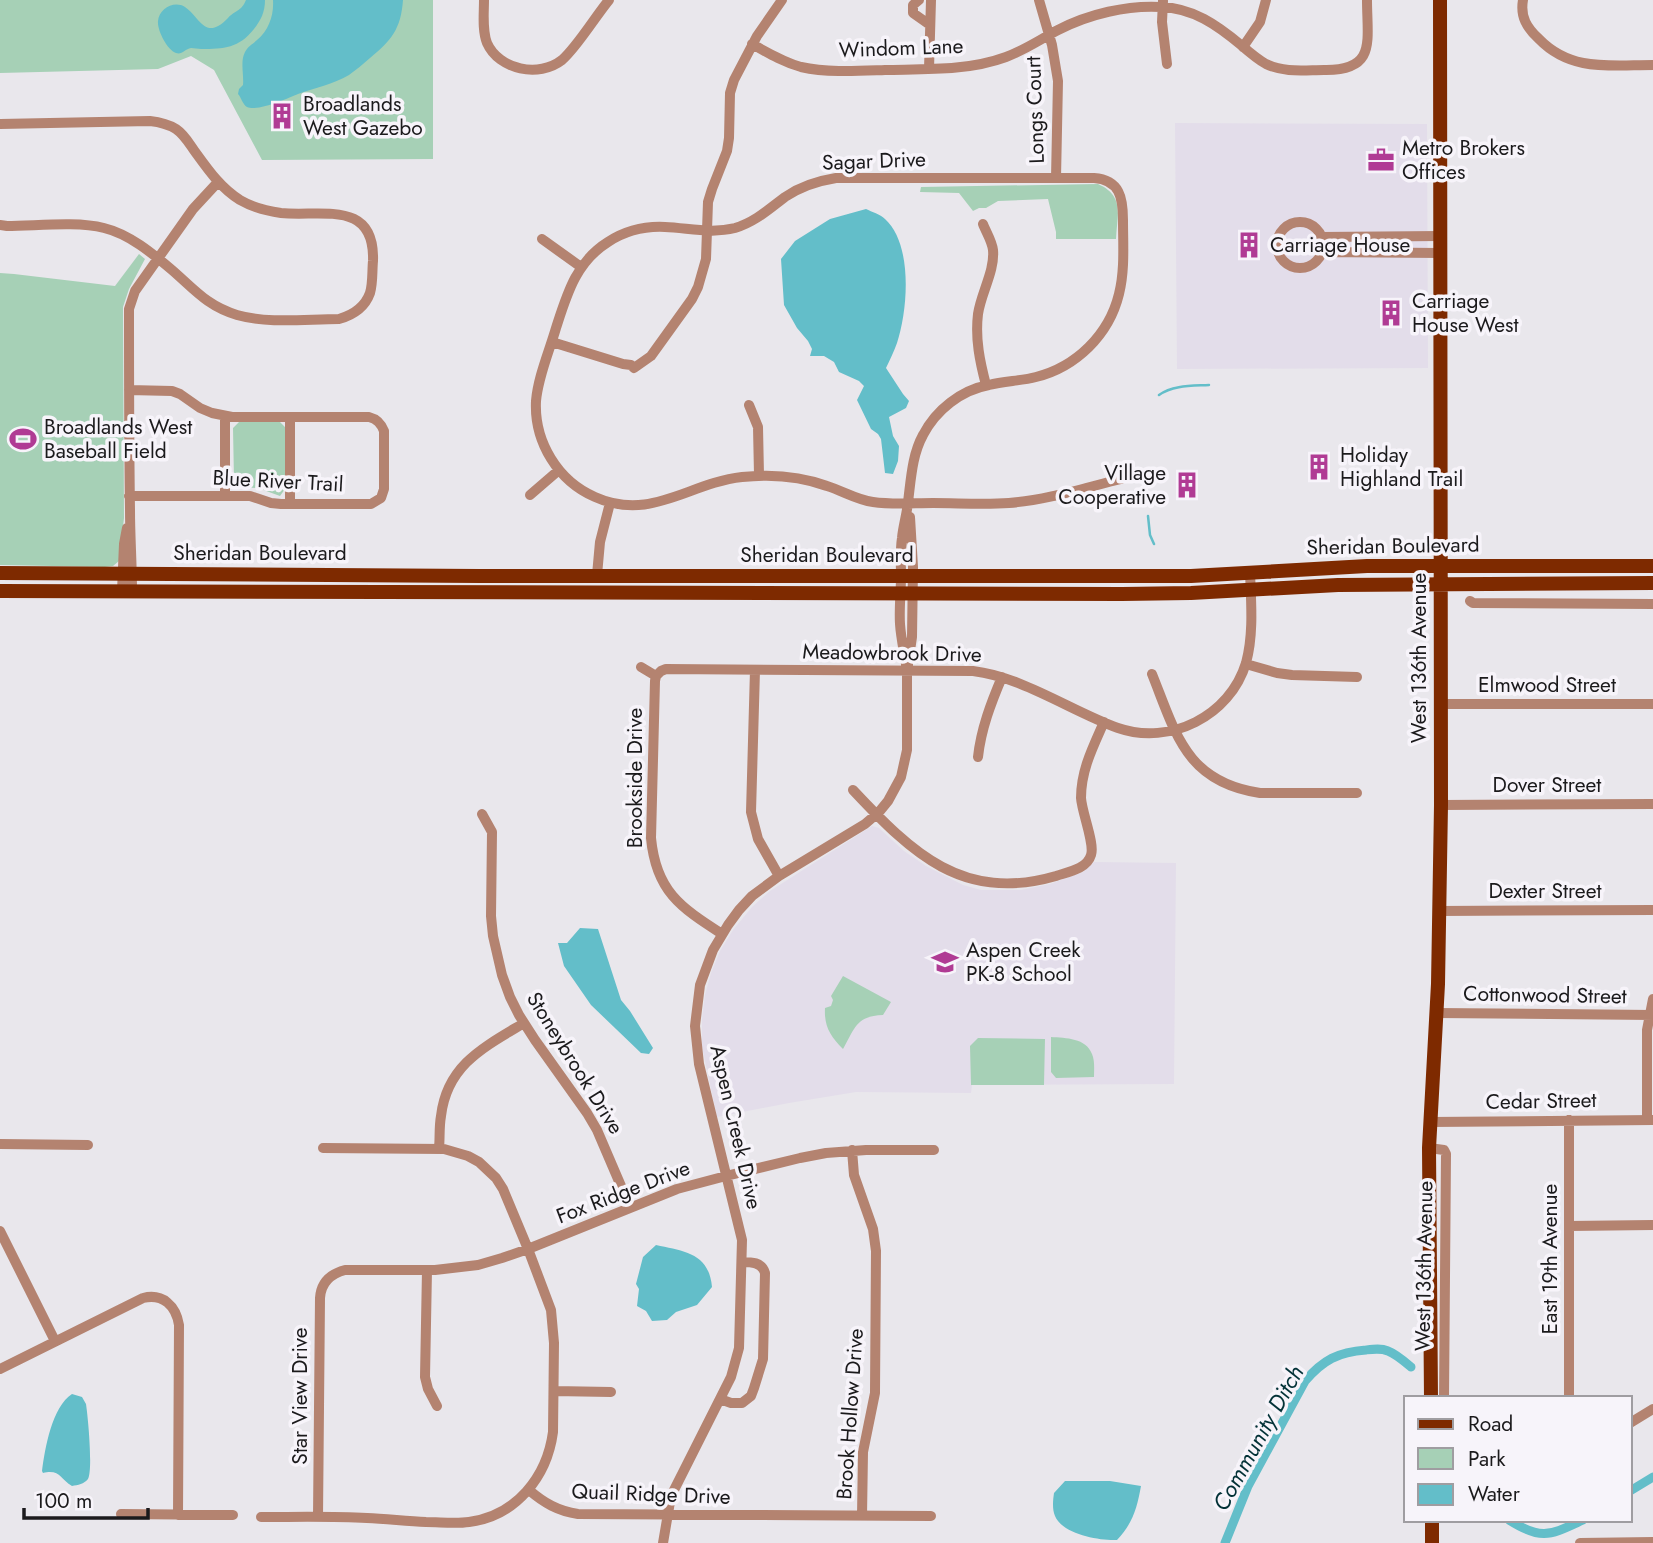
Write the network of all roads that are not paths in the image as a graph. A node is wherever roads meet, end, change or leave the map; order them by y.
1 (484, 0) edge
2 (609, 0) edge
3 (782, 0) edge
4 (919, 0) edge
5 (931, 0) edge
6 (1039, 0) edge
7 (1266, 0) edge
8 (1367, 0) edge
9 (1440, 0) edge
10 (1523, 0) edge
11 (1163, 3) edge
12 (930, 25) junction
13 (1049, 36) junction
14 (752, 44) junction
15 (1243, 47) junction
16 (1167, 64) dead end
17 (1653, 65) edge
18 (929, 69) junction
19 (0, 124) edge
20 (1056, 178) junction
21 (218, 182) junction
22 (983, 224) dead end
23 (0, 225) edge
24 (706, 231) junction
25 (1440, 236) junction
26 (1321, 237) junction
27 (542, 239) dead end
28 (1321, 252) junction
29 (1440, 253) junction
30 (158, 258) junction
31 (581, 267) junction
32 (552, 342) junction
33 (986, 385) junction
34 (129, 390) junction
35 (749, 405) dead end
36 (225, 416) junction
37 (290, 417) junction
38 (559, 470) junction
39 (758, 475) junction
40 (1121, 479) dead end
41 (530, 495) dead end
42 (130, 496) junction
43 (225, 496) junction
44 (610, 503) junction
45 (908, 503) junction
46 (290, 504) junction
47 (1440, 566) junction
48 (1653, 566) edge
49 (1250, 572) junction
50 (0, 573) edge
51 (127, 574) junction
52 (597, 575) junction
53 (907, 576) junction
54 (1653, 583) edge
55 (1440, 584) junction
56 (1251, 590) junction
57 (0, 591) edge
58 (127, 591) junction
59 (907, 593) junction
60 (1469, 601) dead end
61 (1653, 604) edge
62 (1246, 664) junction
63 (641, 667) dead end
64 (755, 670) junction
65 (907, 671) junction
66 (1152, 674) dead end
67 (656, 676) junction
68 (1002, 677) junction
69 (1357, 677) dead end
70 (1440, 704) junction
71 (1653, 704) edge
72 (1104, 722) junction
73 (1175, 731) junction
74 (978, 757) dead end
75 (853, 790) dead end
76 (1357, 793) dead end
77 (1653, 804) edge
78 (1440, 805) junction
79 (482, 814) dead end
80 (876, 815) junction
81 (779, 876) junction
82 (1653, 910) edge
83 (1438, 911) junction
84 (722, 934) junction
85 (1653, 999) edge
86 (1437, 1013) junction
87 (1651, 1015) edge
88 (524, 1023) junction
89 (1570, 1120) junction
90 (1650, 1120) edge
91 (1430, 1122) junction
92 (0, 1144) edge
93 (88, 1145) dead end
94 (1429, 1148) junction
95 (323, 1149) dead end
96 (439, 1149) junction
97 (852, 1150) junction
98 (934, 1150) dead end
99 (726, 1176) junction
100 (630, 1207) junction
101 (1653, 1225) edge
102 (1569, 1226) junction
103 (0, 1231) edge
104 (528, 1249) junction
105 (742, 1262) junction
106 (427, 1270) junction
107 (324, 1274) joint
108 (55, 1341) junction
109 (0, 1369) edge
110 (554, 1391) junction
111 (611, 1392) dead end
112 (1431, 1396) edge
113 (1444, 1396) edge
114 (1569, 1396) edge
115 (720, 1399) junction
116 (437, 1406) dead end
117 (1653, 1409) edge
118 (1632, 1422) edge
119 (529, 1490) junction
120 (121, 1514) dead end
121 (178, 1515) junction
122 (233, 1515) dead end
123 (667, 1516) junction
124 (862, 1516) junction
125 (931, 1516) dead end
126 (261, 1517) dead end
127 (318, 1517) junction
128 (1432, 1522) edge
129 (666, 1539) edge
130 (1653, 1542) edge
131 (1432, 1543) edge
132 (1580, 1543) edge

1 - 2 street
3 - 14 street
4 - 12 street
5 - 12 street
6 - 13 street, Longs Court
7 - 15 street
8 - 15 street, Windom Lane
9 - 25 main road, West 136th Avenue
10 - 17 street
11 - 13 street, Windom Lane
11 - 15 street, Windom Lane
11 - 16 street
12 - 18 street
13 - 18 street, Windom Lane
13 - 20 street, Longs Court
14 - 18 street, Windom Lane
14 - 24 street
19 - 21 street
20 - 24 street, Sagar Drive
20 - 33 street, Aspen Creek Drive
21 - 30 street
21 - 30 street
22 - 33 street
23 - 30 street
24 - 31 street
24 - 32 street
25 - 26 street
25 - 29 main road, West 136th Avenue
26 - 28 street
26 - 28 street
27 - 31 street
28 - 29 street
29 - 47 main road, West 136th Avenue
30 - 34 street
31 - 32 street
32 - 38 street
33 - 45 street, Aspen Creek Drive
34 - 36 street, Blue River Trail
34 - 42 street
35 - 39 street
36 - 37 street, Blue River Trail
36 - 43 street
37 - 46 street
37 - 46 street, Blue River Trail
38 - 41 street
38 - 44 street
39 - 44 street
39 - 45 street
40 - 45 street
42 - 43 street, Blue River Trail
42 - 51 street
43 - 46 street, Blue River Trail
44 - 52 street
45 - 53 street, Aspen Creek Drive
47 - 48 main road, Sheridan Boulevard
47 - 49 main road, Sheridan Boulevard
47 - 55 main road, West 136th Avenue
49 - 53 main road, Sheridan Boulevard
49 - 56 street, Meadowbrook Drive
50 - 51 main road, Sheridan Boulevard
51 - 52 main road, Sheridan Boulevard
51 - 58 street
52 - 53 main road, Sheridan Boulevard
53 - 59 street, Aspen Creek Drive
54 - 55 main road, Sheridan Boulevard
55 - 56 main road, Sheridan Boulevard
55 - 70 main road, West 136th Avenue
56 - 59 main road, Sheridan Boulevard
56 - 62 street, Meadowbrook Drive
57 - 58 main road, Sheridan Boulevard
58 - 59 main road, Sheridan Boulevard
59 - 65 street, Aspen Creek Drive
60 - 61 street
62 - 69 street
62 - 73 street, Meadowbrook Drive
63 - 67 street
64 - 65 street, Meadowbrook Drive
64 - 67 street, Meadowbrook Drive
64 - 81 street
65 - 68 street, Meadowbrook Drive
65 - 80 street, Aspen Creek Drive
66 - 73 street
67 - 84 street, Brookside Drive
68 - 72 street, Meadowbrook Drive
68 - 74 street
70 - 71 street, Elmwood Street
70 - 78 main road, West 136th Avenue
72 - 73 street, Meadowbrook Drive
72 - 80 street
73 - 76 street
75 - 80 street
77 - 78 street, Dover Street
78 - 83 main road, West 136th Avenue
79 - 88 street, Stoneybrook Drive
80 - 81 street, Aspen Creek Drive
81 - 84 street, Aspen Creek Drive
82 - 83 street, Dexter Street
83 - 86 main road, West 136th Avenue
84 - 99 street, Aspen Creek Drive
85 - 87 street
86 - 87 street, Cottonwood Street
86 - 91 main road, West 136th Avenue
87 - 90 street
88 - 96 street
88 - 100 street, Stoneybrook Drive
89 - 90 street, Cedar Street
89 - 91 street, Cedar Street
89 - 102 street, East 19th Avenue
91 - 94 main road, West 136th Avenue
92 - 93 street
94 - 112 main road, West 136th Avenue
94 - 113 street, West 136th Avenue
95 - 96 street
96 - 104 street
97 - 98 street, Fox Ridge Drive
97 - 99 street, Fox Ridge Drive
97 - 124 street, Brook Hollow Drive
99 - 100 street, Fox Ridge Drive
99 - 105 street, Aspen Creek Drive
100 - 104 street, Fox Ridge Drive
101 - 102 street
102 - 114 street, East 19th Avenue
103 - 108 street
104 - 106 street, Fox Ridge Drive
104 - 110 street
105 - 115 street, Aspen Creek Drive
105 - 115 street
106 - 107 street, Fox Ridge Drive
106 - 116 street
107 - 127 street, Star View Drive
108 - 109 street
108 - 121 street
110 - 111 street
110 - 119 street
115 - 123 street, Aspen Creek Drive
117 - 118 street
119 - 123 street, Quail Ridge Drive
119 - 127 street
120 - 121 street
121 - 122 street
123 - 124 street, Quail Ridge Drive
123 - 129 street, Aspen Creek Drive
124 - 125 street, Quail Ridge Drive
126 - 127 street
128 - 131 main road
130 - 132 street

